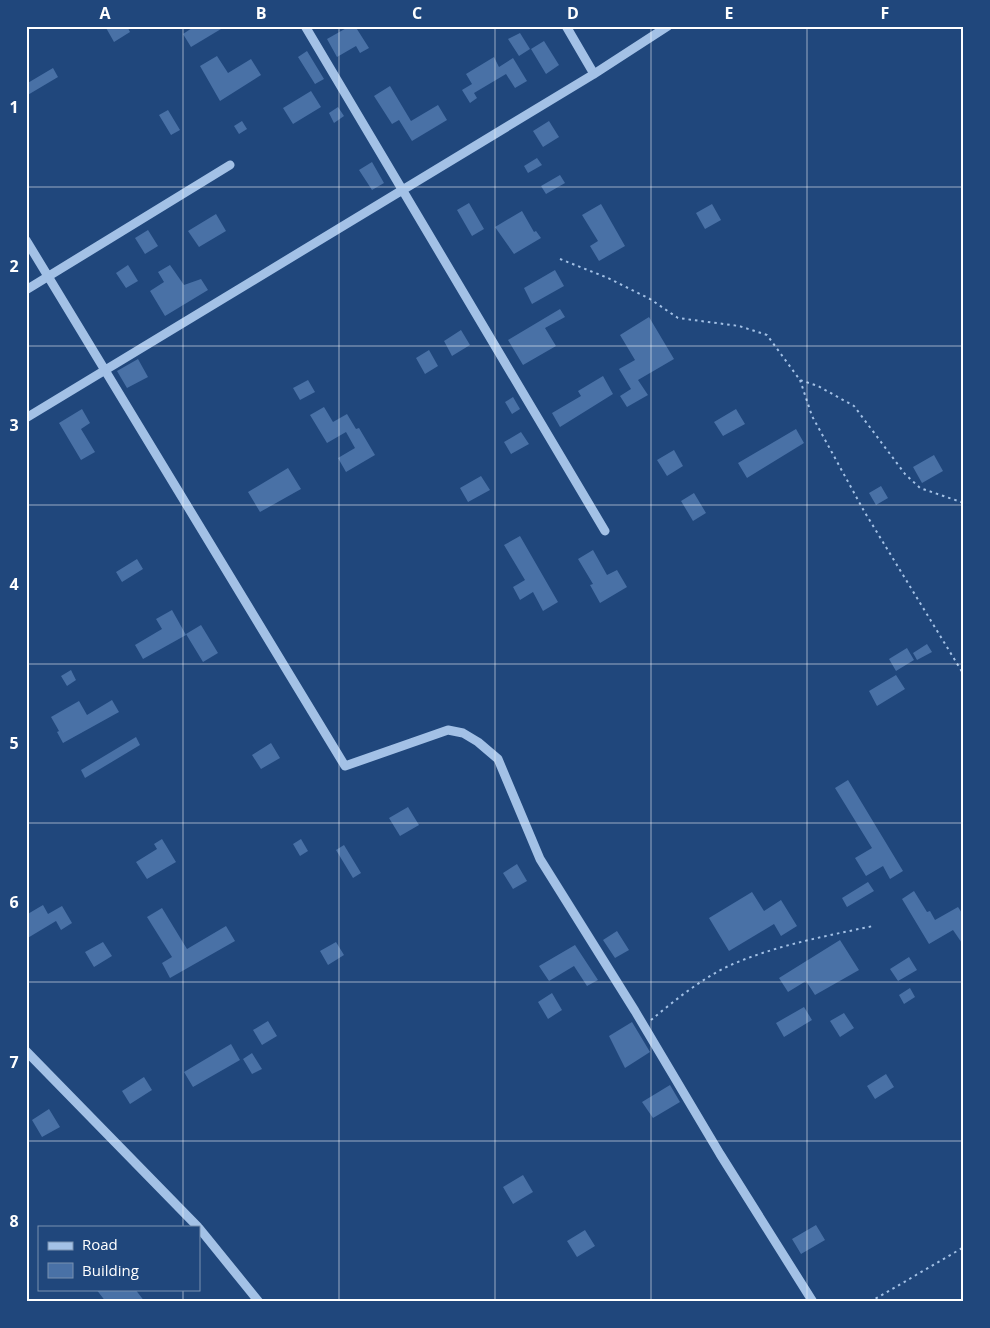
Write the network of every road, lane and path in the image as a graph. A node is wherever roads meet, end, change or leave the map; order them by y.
1 (305, 26) edge
2 (566, 26) edge
3 (668, 26) edge
4 (594, 74) junction
5 (230, 165) dead end
6 (404, 189) junction
7 (26, 240) edge
8 (560, 259) dead end
9 (49, 277) junction
10 (26, 290) edge
11 (106, 371) junction
12 (800, 380) junction
13 (26, 418) edge
14 (964, 503) edge
15 (605, 531) dead end
16 (964, 675) edge
17 (874, 926) dead end
18 (644, 1026) junction
19 (26, 1051) edge
20 (197, 1226) edge
21 (200, 1229) edge
22 (964, 1247) edge
23 (26, 1299) edge
24 (30, 1302) edge
25 (259, 1302) edge
26 (813, 1302) edge
27 (870, 1302) edge

1 - 6 street
2 - 4 street
3 - 4 street
4 - 6 street
5 - 9 street
6 - 11 street
6 - 15 street
7 - 9 street
8 - 12 path
9 - 10 street
9 - 11 street
11 - 13 street
11 - 18 street
12 - 14 path
12 - 16 path
17 - 18 path
18 - 26 street
19 - 20 street
21 - 25 street
22 - 27 path
23 - 24 path

